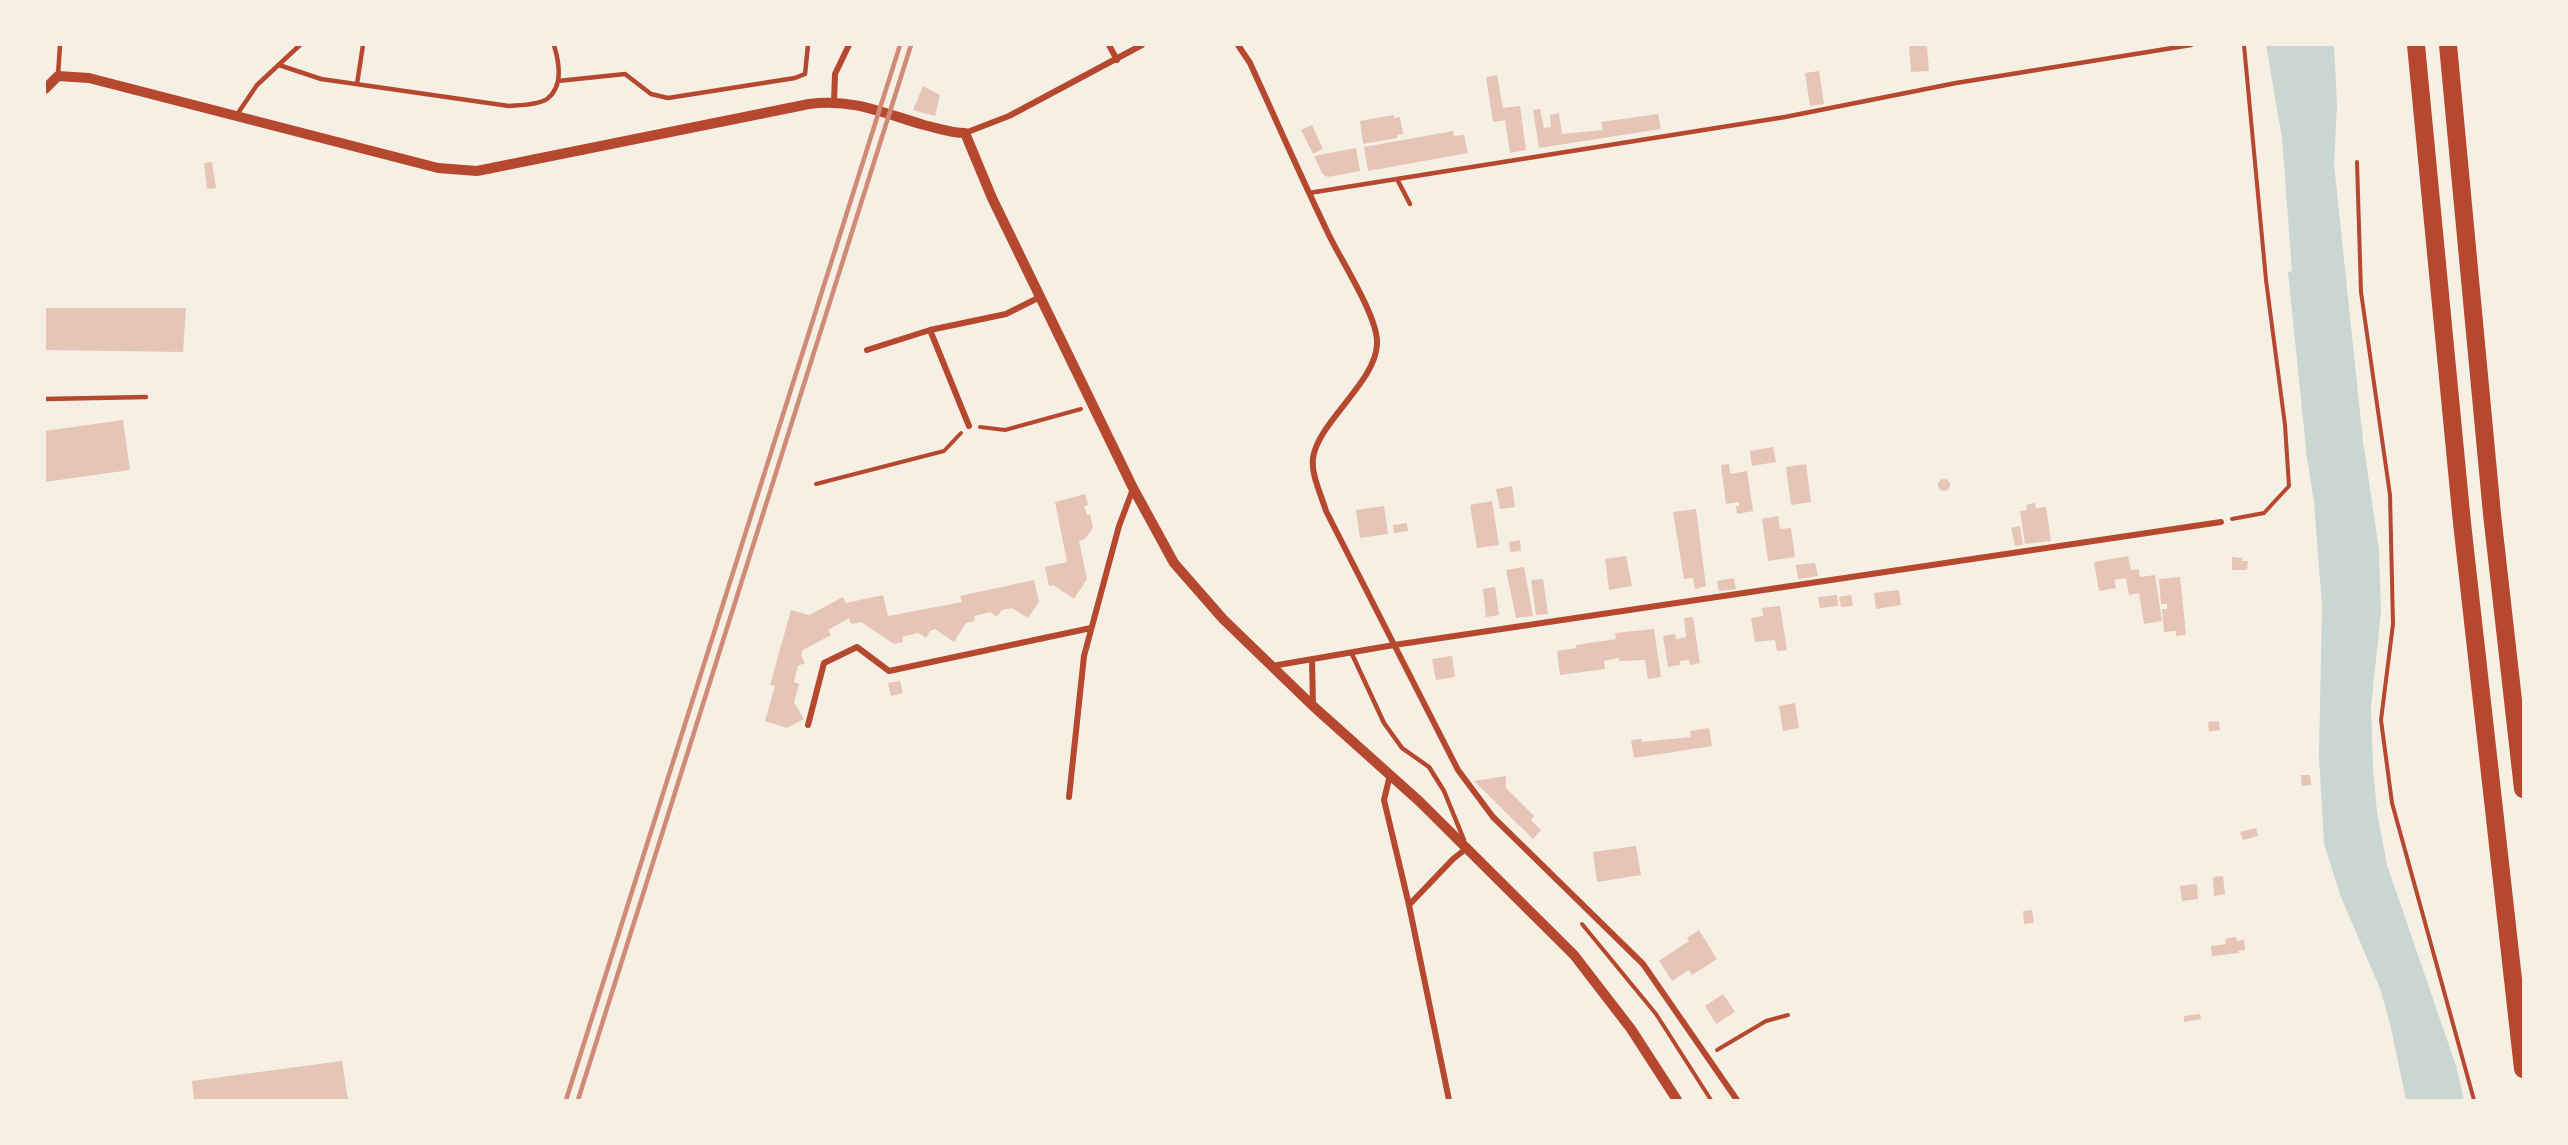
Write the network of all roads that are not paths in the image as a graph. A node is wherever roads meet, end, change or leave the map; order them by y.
1 (60, 45) edge
2 (300, 45) edge
3 (363, 45) edge
4 (554, 45) edge
5 (808, 45) edge
6 (849, 45) edge
7 (1109, 45) edge
8 (1142, 45) edge
9 (1238, 45) edge
10 (2191, 45) edge
11 (2416, 45) edge
12 (2448, 45) edge
13 (1117, 60) junction
14 (279, 65) junction
15 (58, 76) junction
16 (558, 81) junction
17 (357, 84) junction
18 (45, 89) edge
19 (834, 102) junction
20 (236, 116) junction
21 (965, 133) junction
22 (1397, 179) junction
23 (1310, 193) junction
24 (1410, 204) dead end
25 (1040, 297) junction
26 (930, 330) junction
27 (867, 350) dead end
28 (146, 397) dead end
29 (45, 399) edge
30 (969, 426) road end
31 (1133, 488) junction
32 (2221, 522) road end
33 (1091, 628) junction
34 (1394, 645) junction
35 (1351, 652) junction
36 (1312, 659) junction
37 (1272, 666) junction
38 (1313, 706) junction
39 (808, 725) dead end
40 (1390, 775) junction
41 (2523, 789) edge
42 (1069, 797) dead end
43 (1467, 848) junction
44 (1409, 905) junction
45 (2523, 1070) edge
46 (1449, 1100) edge
47 (1677, 1100) edge
48 (1737, 1100) edge

1 - 15 lane
2 - 14 lane
3 - 17 lane
4 - 16 lane
5 - 16 lane
6 - 19 street
7 - 13 street
8 - 13 street
9 - 23 street
10 - 22 lane
11 - 45 highway
12 - 41 highway
13 - 21 street
14 - 17 lane
14 - 20 lane
15 - 18 street
15 - 20 street
16 - 17 lane
19 - 20 street
19 - 21 street
21 - 25 street
22 - 23 lane
22 - 24 lane
23 - 34 street
25 - 26 street
25 - 31 street
26 - 27 street
26 - 30 street
28 - 29 lane
31 - 33 street
31 - 37 street
32 - 34 street
33 - 39 street
33 - 42 street
34 - 35 street
34 - 48 street
35 - 36 street
35 - 43 lane
36 - 37 street
36 - 38 street
37 - 38 street
38 - 40 street
40 - 43 street
40 - 44 street
43 - 44 street
43 - 47 street
44 - 46 street

